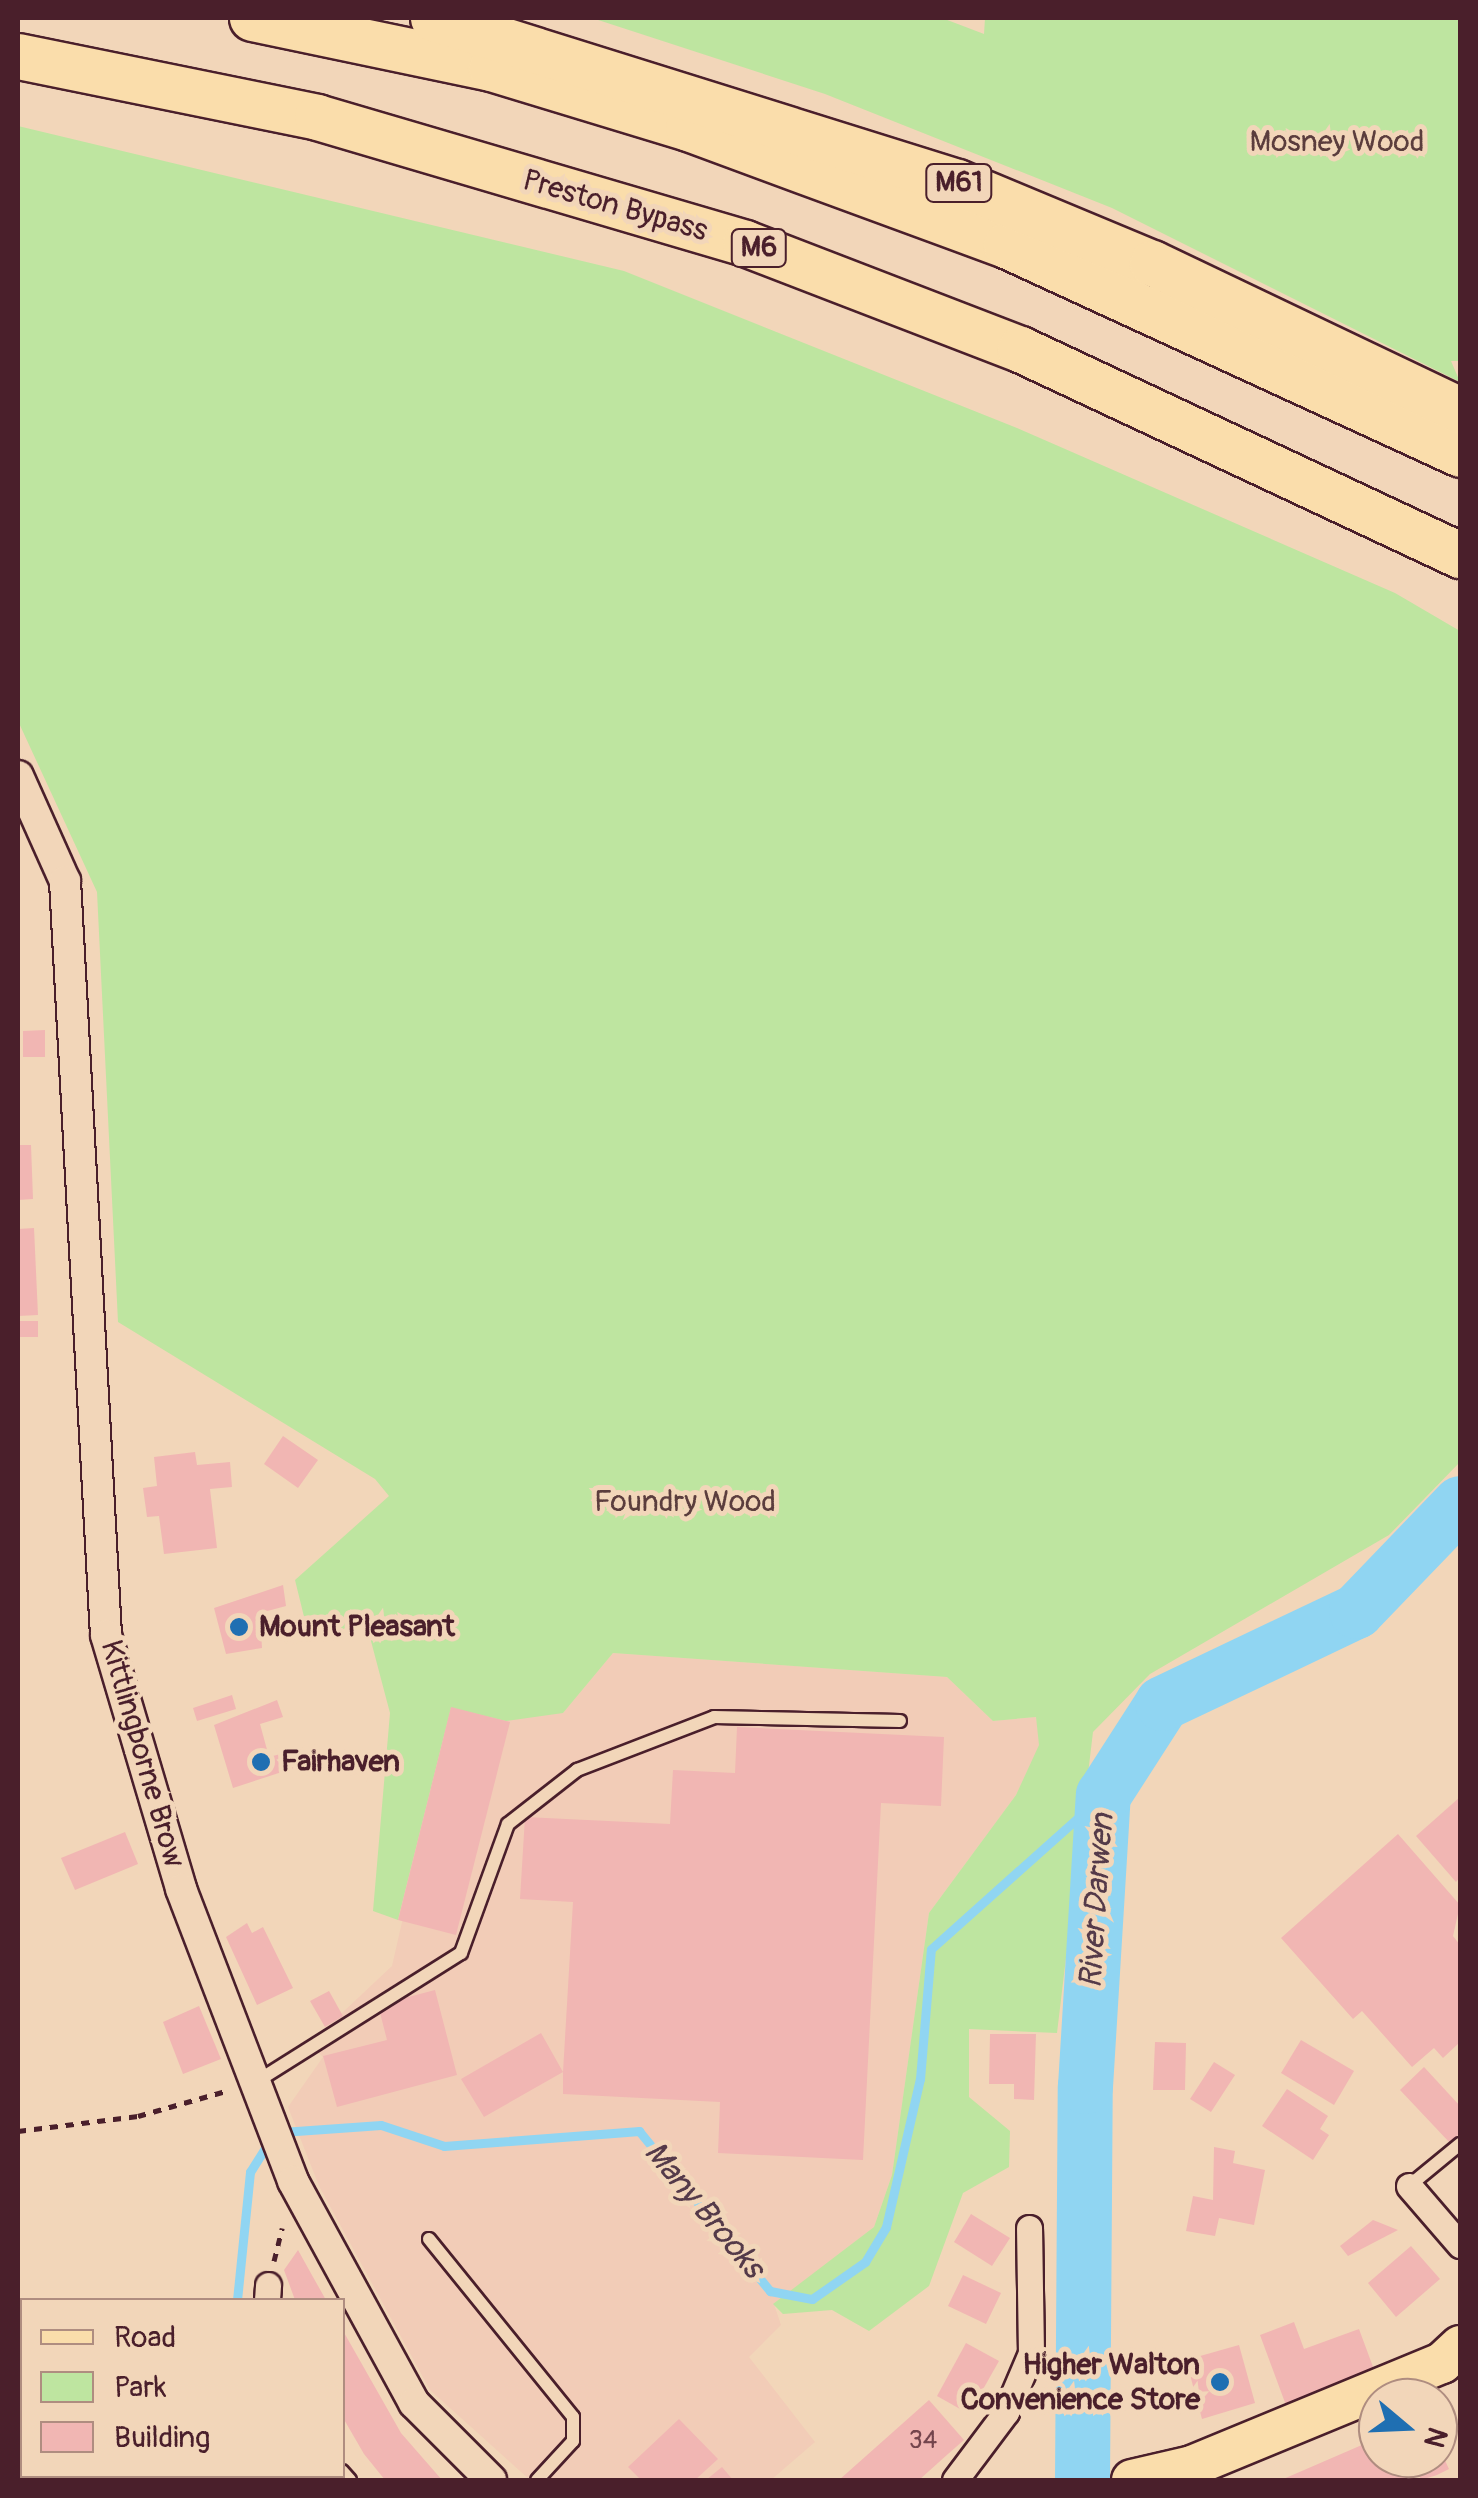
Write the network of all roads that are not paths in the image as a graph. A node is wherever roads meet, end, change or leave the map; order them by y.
1 (252, 18) edge
2 (433, 18) edge
3 (18, 56) edge
4 (1460, 410) edge
5 (1460, 454) edge
6 (1460, 555) edge
7 (18, 776) edge
8 (900, 1721) dead end
9 (256, 2082) junction
10 (1460, 2144) edge
11 (1409, 2186) joint
12 (1030, 2228) dead end
13 (429, 2239) dead end
14 (1460, 2244) edge
15 (1454, 2363) edge
16 (1194, 2473) edge
17 (491, 2480) edge
18 (537, 2480) edge
19 (955, 2480) edge
20 (1132, 2480) edge

1 - 5 highway
2 - 4 highway, M61
3 - 6 highway, Preston Bypass / M6
7 - 9 street, Kittlingborne Brow
8 - 9 lane
9 - 17 street, Kittlingborne Brow
10 - 11 lane
11 - 14 street
12 - 19 street
13 - 18 lane
15 - 16 main road
16 - 20 main road

